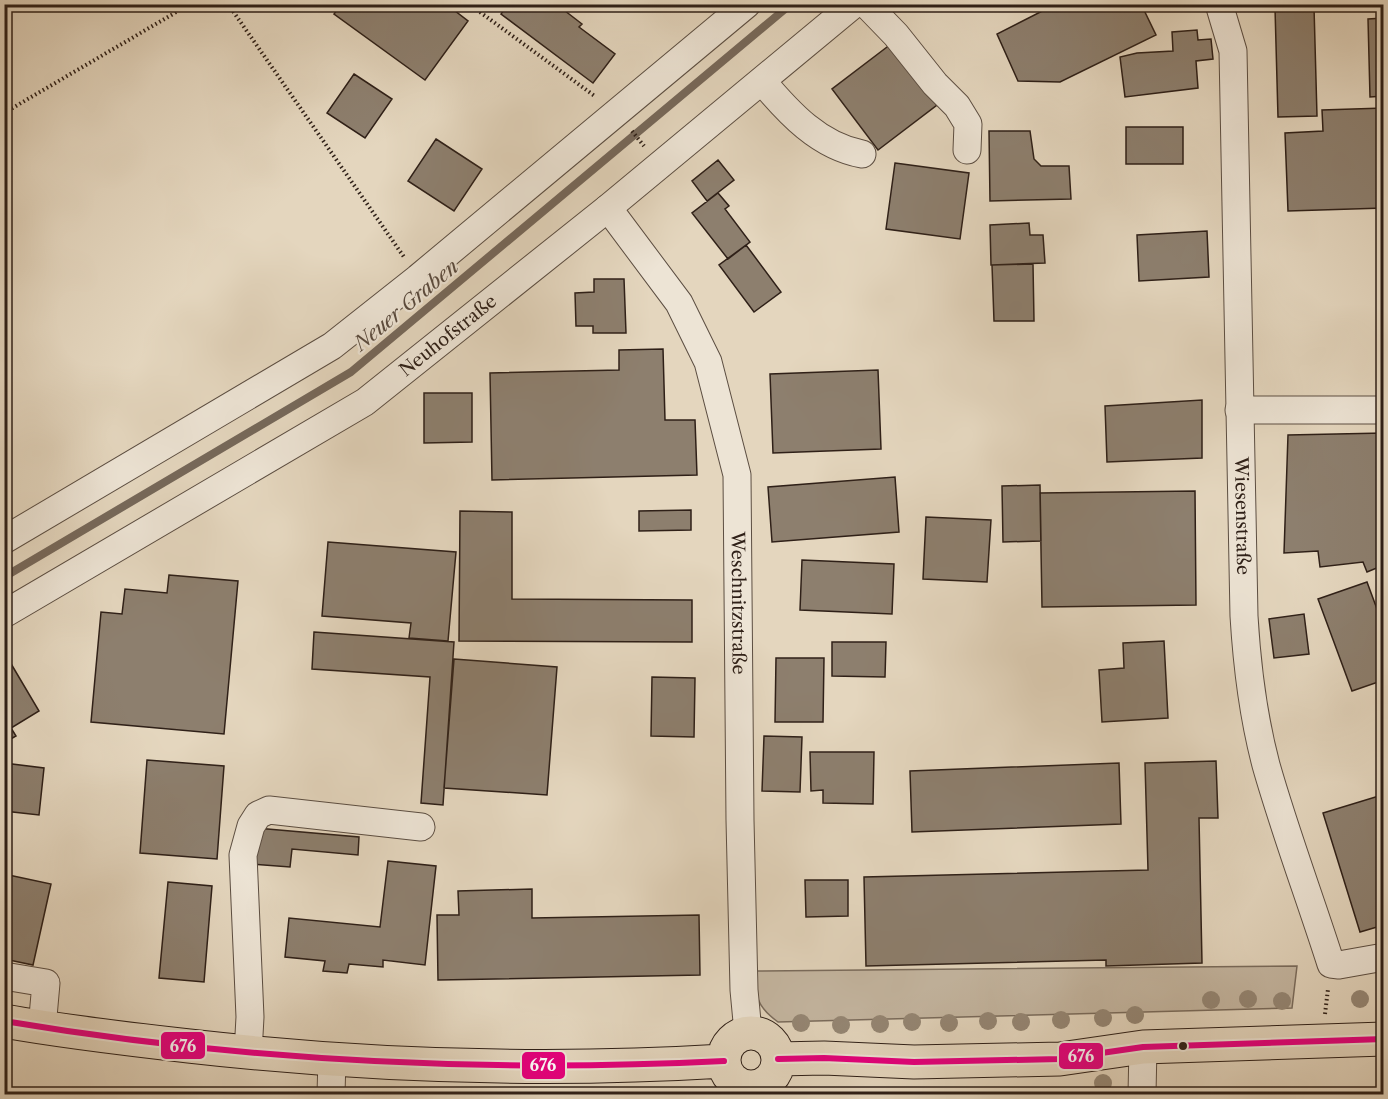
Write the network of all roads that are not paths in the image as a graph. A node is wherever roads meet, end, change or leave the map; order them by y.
1 (747, 4) edge
2 (855, 4) edge
3 (866, 4) edge
4 (1219, 4) edge
5 (762, 81) junction
6 (967, 150) dead end
7 (862, 154) dead end
8 (608, 208) junction
9 (1239, 410) junction
10 (1383, 410) edge
11 (4, 540) edge
12 (4, 614) edge
13 (421, 827) dead end
14 (1383, 957) edge
15 (4, 976) edge
16 (4, 1021) edge
17 (42, 1028) junction
18 (748, 1032) junction
19 (1383, 1039) edge
20 (1143, 1047) junction
21 (248, 1053) junction
22 (332, 1059) junction
23 (778, 1059) junction
24 (724, 1061) junction
25 (756, 1091) edge
26 (331, 1095) edge
27 (1142, 1095) edge

1 - 11 street
2 - 5 street, Neuhofstraße
3 - 6 street
4 - 9 street, Wiesenstraße
5 - 7 street
5 - 8 street, Neuhofstraße
8 - 12 street, Neuhofstraße
8 - 18 street, Weschnitzstraße
9 - 10 street
9 - 14 street, Wiesenstraße
13 - 21 street
15 - 17 street
16 - 17 main road
17 - 21 main road
18 - 23 main road
18 - 24 main road
19 - 20 main road
20 - 23 main road
20 - 27 street
21 - 22 main road
22 - 24 main road
22 - 26 street
23 - 25 main road
24 - 25 main road

